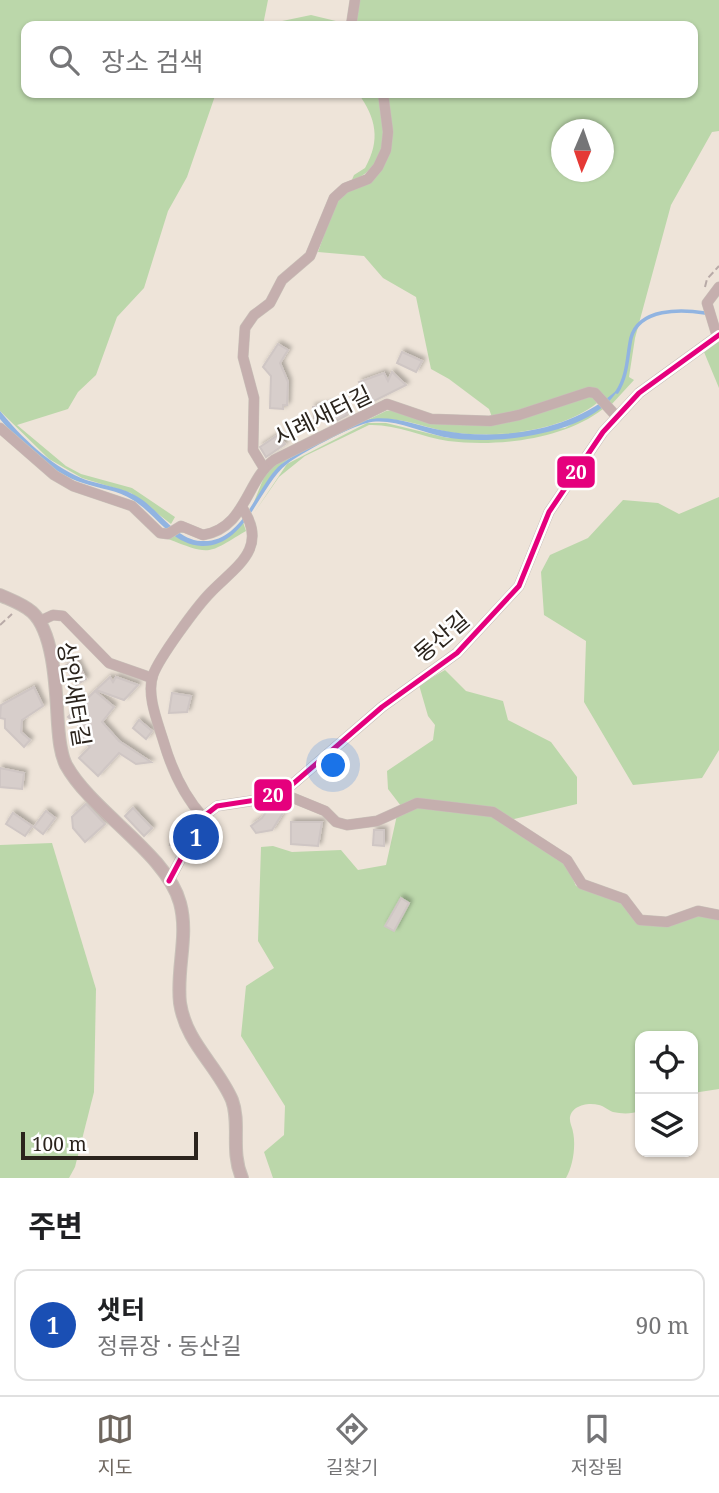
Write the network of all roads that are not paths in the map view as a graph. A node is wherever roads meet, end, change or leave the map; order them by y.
1 (355, 0) edge
2 (352, 21) edge
3 (384, 98) edge
4 (719, 287) edge
5 (718, 335) edge
6 (617, 417) junction
7 (0, 428) edge
8 (264, 468) junction
9 (246, 513) junction
10 (0, 595) edge
11 (40, 621) junction
12 (152, 678) junction
13 (281, 793) junction
14 (203, 817) junction
15 (169, 881) junction
16 (719, 915) edge
17 (242, 1178) edge

1 - 2 street
3 - 8 street
4 - 5 street
5 - 6 street, 동산길
6 - 8 street, 시례새터길
6 - 13 street, 동산길
7 - 9 street, 시례새터길
8 - 9 street, 시례새터길
9 - 12 street
10 - 11 street, 상안새터길
11 - 12 street, 상안새터길
11 - 15 street, 상안새터길
12 - 14 street
13 - 14 street, 동산길
13 - 16 street
14 - 15 street
15 - 17 street, 상안새터길

